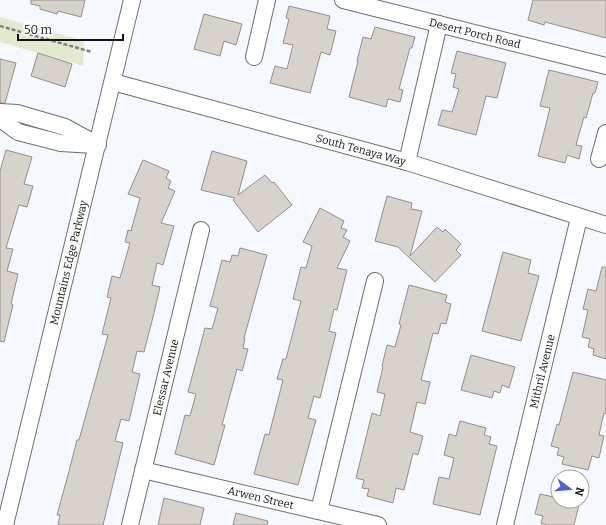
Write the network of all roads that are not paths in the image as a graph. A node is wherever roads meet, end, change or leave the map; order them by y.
1 (132, 0) edge
2 (267, 0) edge
3 (343, 0) edge
4 (439, 24) junction
5 (254, 58) dead end
6 (606, 66) edge
7 (113, 82) junction
8 (0, 112) edge
9 (0, 119) edge
10 (40, 120) junction
11 (606, 133) edge
12 (36, 137) junction
13 (98, 145) junction
14 (599, 159) dead end
15 (407, 162) junction
16 (579, 218) junction
17 (606, 225) edge
18 (201, 230) dead end
19 (375, 281) dead end
20 (143, 470) junction
21 (319, 511) junction
22 (5, 525) edge
23 (130, 525) edge
24 (378, 525) edge
25 (505, 525) edge

1 - 7 street, Mountains Edge Parkway
2 - 5 street
3 - 4 street, Desert Porch Road
4 - 6 street, Desert Porch Road
4 - 15 street
7 - 13 street, Mountains Edge Parkway
7 - 15 street, South Tenaya Way
8 - 10 street
9 - 12 street
10 - 12 street
10 - 13 street
11 - 14 street
12 - 13 street
13 - 22 street, Mountains Edge Parkway
15 - 16 street, South Tenaya Way
16 - 17 street, South Tenaya Way
16 - 25 street, Mithril Avenue
18 - 20 street, Elessar Avenue
19 - 21 street
20 - 21 street, Arwen Street
20 - 23 street, Elessar Avenue
21 - 24 street, Arwen Street

